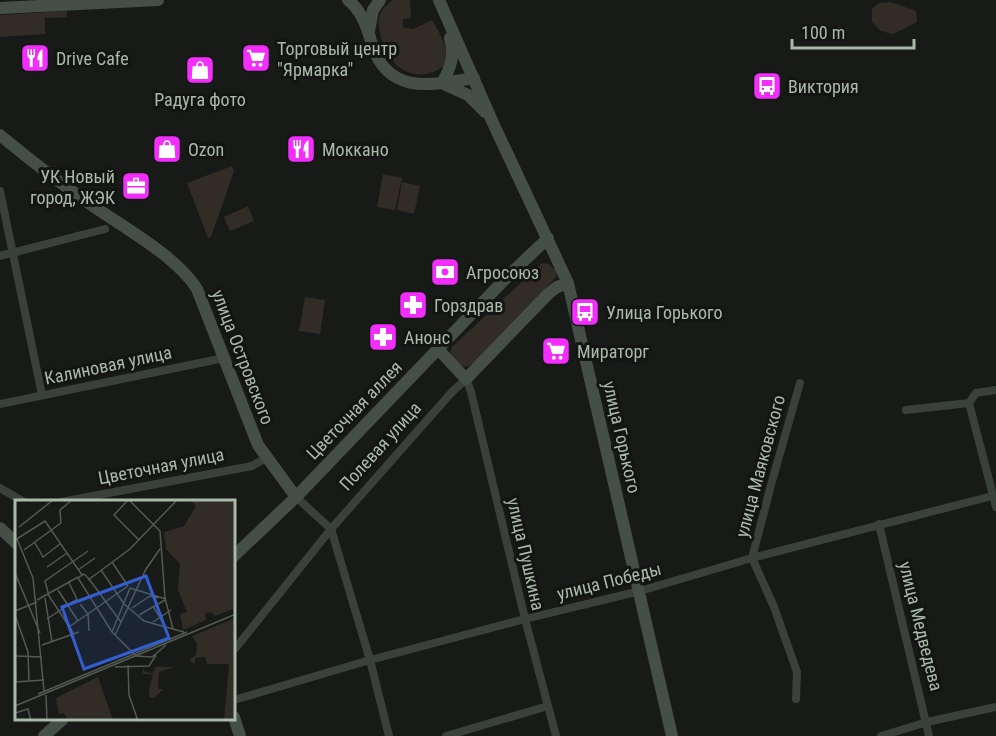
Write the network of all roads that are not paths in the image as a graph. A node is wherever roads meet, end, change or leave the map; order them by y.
1 (158, 0) edge
2 (348, 0) edge
3 (380, 0) edge
4 (441, 4) edge
5 (0, 8) edge
6 (369, 32) junction
7 (474, 78) junction
8 (442, 83) junction
9 (493, 123) junction
10 (0, 135) edge
11 (0, 191) edge
12 (105, 229) dead end
13 (548, 238) junction
14 (12, 252) junction
15 (0, 256) edge
16 (568, 283) junction
17 (438, 349) junction
18 (224, 358) junction
19 (466, 379) junction
20 (800, 383) dead end
21 (993, 390) edge
22 (42, 395) junction
23 (969, 403) junction
24 (0, 404) edge
25 (906, 410) dead end
26 (266, 458) junction
27 (0, 488) edge
28 (992, 496) junction
29 (296, 497) junction
30 (21, 500) edge
31 (72, 500) edge
32 (996, 507) edge
33 (879, 524) junction
34 (0, 528) edge
35 (331, 529) junction
36 (15, 542) edge
37 (236, 554) edge
38 (752, 558) junction
39 (640, 591) junction
40 (525, 619) junction
41 (236, 648) edge
42 (370, 660) junction
43 (236, 699) edge
44 (796, 699) dead end
45 (548, 706) junction
46 (996, 707) edge
47 (61, 721) edge
48 (235, 721) edge
49 (927, 722) junction
50 (44, 736) edge
51 (240, 736) edge
52 (389, 736) edge
53 (446, 736) edge
54 (556, 736) edge
55 (672, 736) edge
56 (881, 736) edge
57 (930, 736) edge

1 - 5 main road
2 - 6 main road
3 - 6 main road
4 - 7 main road
4 - 8 main road
6 - 8 main road
7 - 8 main road
7 - 9 main road
8 - 9 main road
9 - 13 main road, улица Горького
10 - 18 main road, улица Островского
11 - 14 street
12 - 14 street
13 - 16 main road, улица Горького
13 - 17 main road, Цветочная аллея
14 - 15 street
14 - 22 street
16 - 19 main road, Полевая улица
16 - 39 main road, улица Горького
17 - 19 main road
17 - 29 main road, Цветочная аллея
18 - 22 street, Калиновая улица
18 - 26 main road, улица Островского
19 - 35 street, Полевая улица
19 - 40 street, улица Пушкина
20 - 38 street, улица Маяковского
21 - 23 street
22 - 24 street, Калиновая улица
23 - 25 street
23 - 28 street
26 - 29 main road, улица Островского
26 - 31 street, Цветочная улица
27 - 30 street
28 - 32 street
28 - 33 street, улица Победы
29 - 35 street
29 - 37 main road, Цветочная аллея
33 - 38 street, улица Победы
33 - 49 street, улица Медведева
34 - 36 main road
35 - 41 street, Полевая улица
35 - 42 street
38 - 39 street, улица Победы
38 - 44 street
39 - 40 street, улица Победы
39 - 55 main road, улица Горького
40 - 42 street, улица Победы
40 - 45 street, улица Пушкина
42 - 43 street, улица Победы
42 - 52 street
45 - 53 street
45 - 54 street, улица Пушкина
46 - 49 street
47 - 50 main road
48 - 51 main road
49 - 56 street
49 - 57 street, улица Медведева

